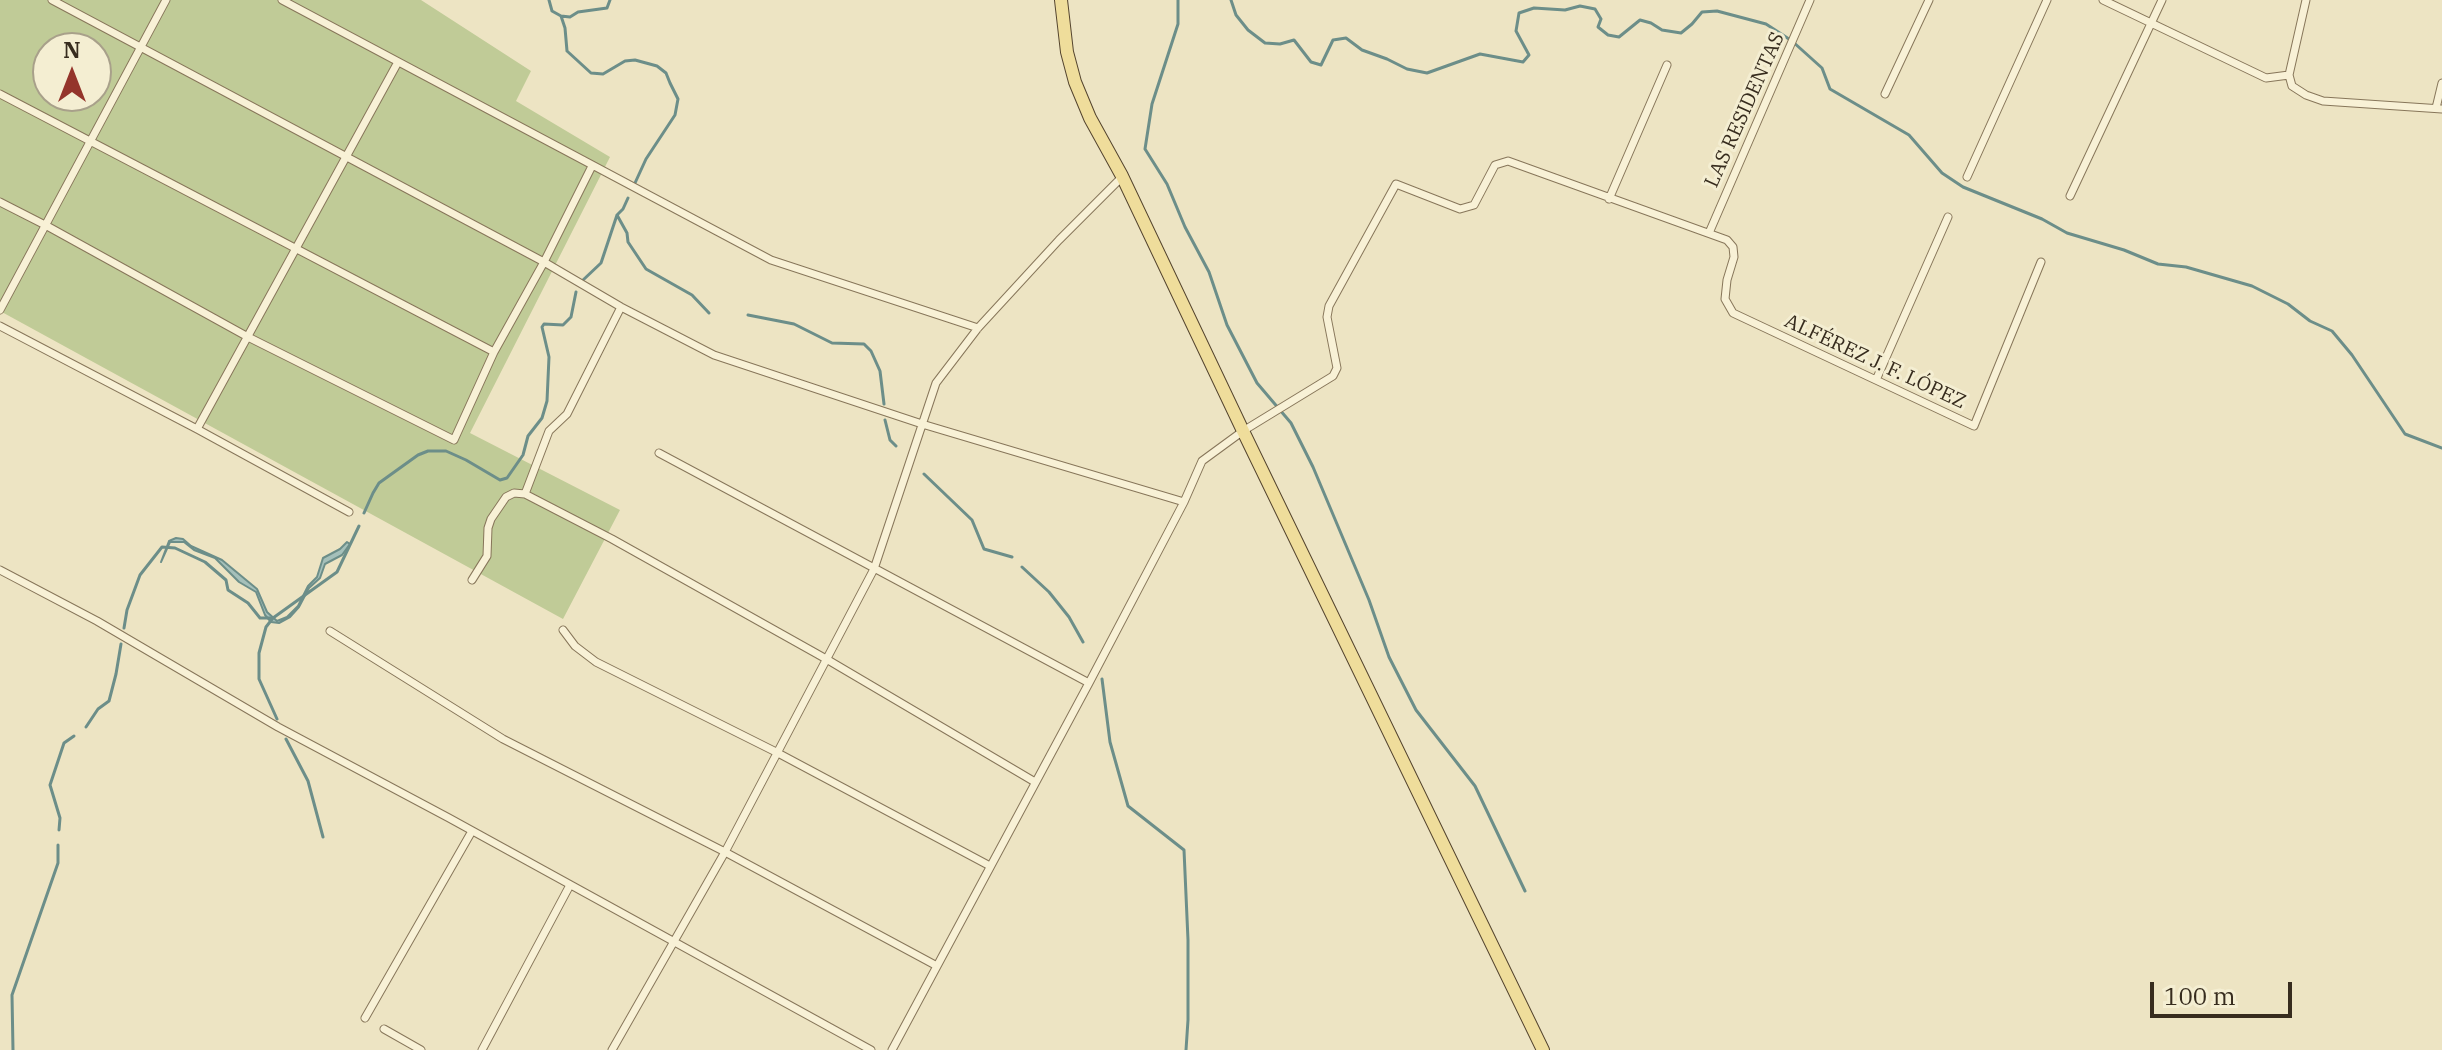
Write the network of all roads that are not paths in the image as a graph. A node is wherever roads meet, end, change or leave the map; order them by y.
1 (52, 0) edge
2 (166, 0) edge
3 (282, 0) edge
4 (1061, 0) edge
5 (1810, 0) edge
6 (1929, 0) edge
7 (2047, 0) edge
8 (2103, 0) edge
9 (2162, 0) edge
10 (2306, 0) edge
11 (2151, 23) junction
12 (141, 47) junction
13 (398, 62) junction
14 (1667, 65) dead end
15 (2289, 75) junction
16 (2442, 83) edge
17 (0, 94) edge
18 (1885, 94) dead end
19 (2439, 109) edge
20 (90, 143) junction
21 (345, 155) junction
22 (592, 166) junction
23 (1122, 176) junction
24 (1967, 177) dead end
25 (2070, 196) dead end
26 (1609, 199) junction
27 (0, 202) edge
28 (1948, 217) dead end
29 (47, 226) junction
30 (1709, 233) junction
31 (294, 249) junction
32 (544, 262) junction
33 (2041, 262) dead end
34 (621, 307) junction
35 (0, 310) edge
36 (0, 326) edge
37 (978, 328) junction
38 (248, 337) junction
39 (494, 352) junction
40 (1876, 380) junction
41 (922, 424) junction
42 (197, 429) junction
43 (1243, 431) junction
44 (659, 453) dead end
45 (525, 494) junction
46 (1184, 502) junction
47 (349, 512) dead end
48 (874, 569) junction
49 (0, 570) edge
50 (472, 580) dead end
51 (563, 630) dead end
52 (330, 631) dead end
53 (828, 660) junction
54 (1089, 683) junction
55 (776, 752) junction
56 (1035, 782) junction
57 (472, 831) junction
58 (725, 852) junction
59 (990, 866) junction
60 (570, 885) junction
61 (674, 941) junction
62 (937, 966) junction
63 (365, 1018) dead end
64 (384, 1029) dead end
65 (421, 1050) edge
66 (482, 1050) edge
67 (612, 1050) edge
68 (871, 1050) edge
69 (892, 1050) edge
70 (1543, 1050) edge

1 - 12 street
2 - 12 street
3 - 13 street
4 - 23 main road
5 - 30 street, LAS RESIDENTAS
6 - 18 street
7 - 24 street
8 - 11 street
9 - 11 street
10 - 15 street
11 - 15 street
11 - 25 street
12 - 20 street
12 - 21 street
13 - 21 street
13 - 22 street
14 - 26 street
15 - 19 street
16 - 19 street
17 - 20 street
20 - 29 street
20 - 31 street
21 - 31 street
21 - 32 street
22 - 32 street
22 - 37 street
23 - 37 street
23 - 43 main road
26 - 30 street
26 - 43 street
27 - 29 street
28 - 40 street
29 - 35 street
29 - 38 street
30 - 40 street, ALFÉREZ J. F. LÓPEZ
31 - 38 street
31 - 39 street
32 - 34 street
32 - 39 street
33 - 40 street, ALFÉREZ J. F. LÓPEZ
34 - 41 street
34 - 45 street
36 - 42 street
37 - 41 street
38 - 39 street
38 - 42 street
41 - 46 street
41 - 48 street
42 - 47 street
43 - 46 street
43 - 70 main road
44 - 48 street
45 - 50 street
45 - 53 street
46 - 54 street
48 - 53 street
48 - 54 street
49 - 57 street
51 - 55 street
52 - 58 street
53 - 55 street
53 - 56 street
54 - 56 street
55 - 58 street
55 - 59 street
56 - 59 street
57 - 60 street
57 - 63 street
58 - 61 street
58 - 62 street
59 - 62 street
60 - 61 street
60 - 66 street
61 - 67 street
61 - 68 street
62 - 69 street
64 - 65 street

